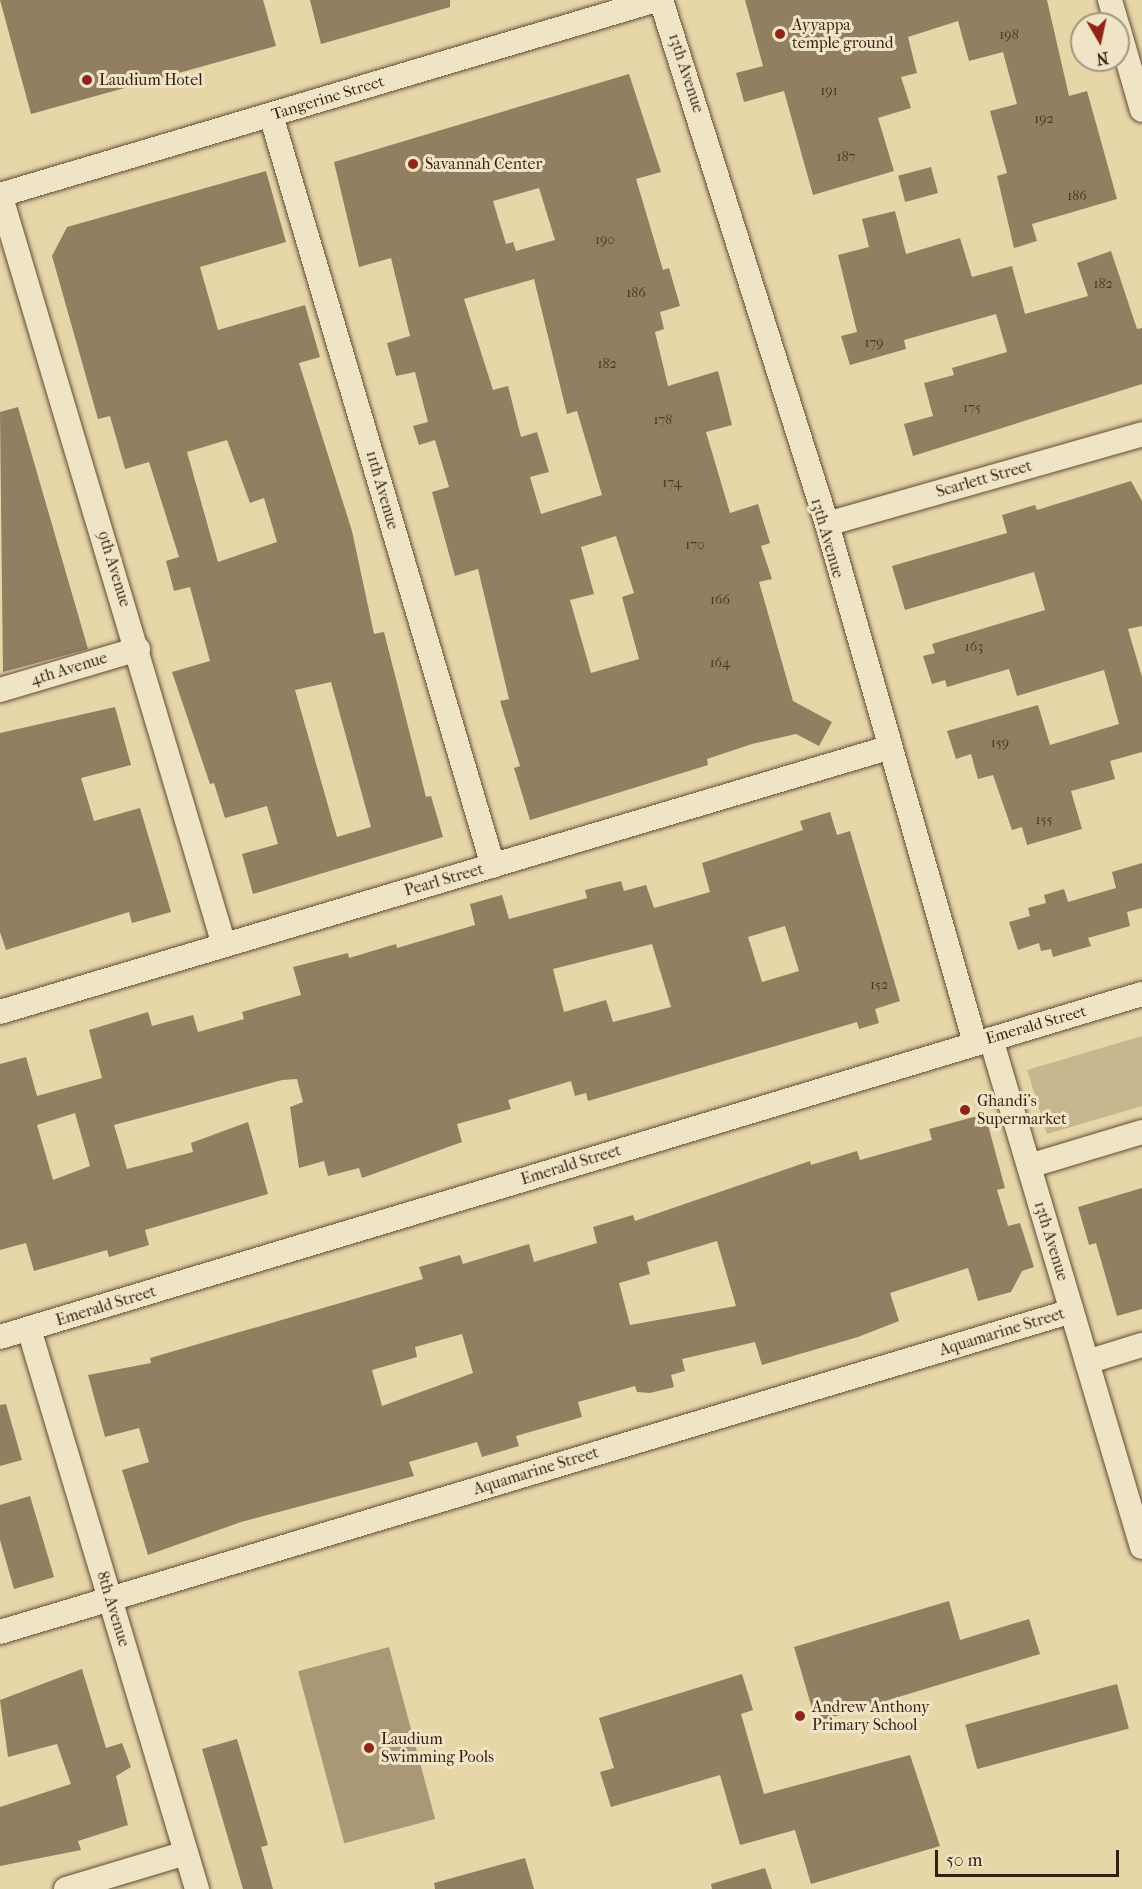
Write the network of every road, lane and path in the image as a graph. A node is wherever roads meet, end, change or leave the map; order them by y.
1 (656, 0) edge
2 (661, 0) edge
3 (1130, 68) edge
4 (1142, 110) edge
5 (271, 115) junction
6 (0, 194) edge
7 (1142, 434) edge
8 (827, 524) junction
9 (138, 649) junction
10 (0, 690) edge
11 (888, 748) junction
12 (493, 866) junction
13 (224, 945) junction
14 (1142, 994) edge
15 (0, 1012) edge
16 (983, 1041) junction
17 (1142, 1132) edge
18 (1029, 1166) junction
19 (1072, 1311) junction
20 (30, 1329) junction
21 (0, 1337) edge
22 (1142, 1345) edge
23 (1087, 1362) junction
24 (1142, 1547) edge
25 (111, 1599) junction
26 (0, 1632) edge
27 (186, 1853) junction
28 (66, 1889) edge
29 (196, 1889) edge

1 - 5 street, Tangerine Street
2 - 8 street, 13th Avenue
3 - 4 street
5 - 6 street, Tangerine Street
5 - 12 street, 11th Avenue
6 - 9 street, 9th Avenue
7 - 8 street, Scarlett Street
8 - 11 street, 13th Avenue
9 - 10 street, 4th Avenue
9 - 13 street, 9th Avenue
11 - 12 street, Pearl Street
11 - 16 street, 13th Avenue
12 - 13 street, Pearl Street
13 - 15 street, Pearl Street
14 - 16 street, Emerald Street
16 - 18 street, 13th Avenue
16 - 20 street, Emerald Street
17 - 18 street
18 - 19 street, 13th Avenue
19 - 23 street, 13th Avenue
19 - 25 street, Aquamarine Street
20 - 21 street, Emerald Street
20 - 25 street, 8th Avenue
22 - 23 street
23 - 24 street, 13th Avenue
25 - 26 street, Aquamarine Street
25 - 27 street, 8th Avenue
27 - 28 street
27 - 29 street, 8th Avenue

